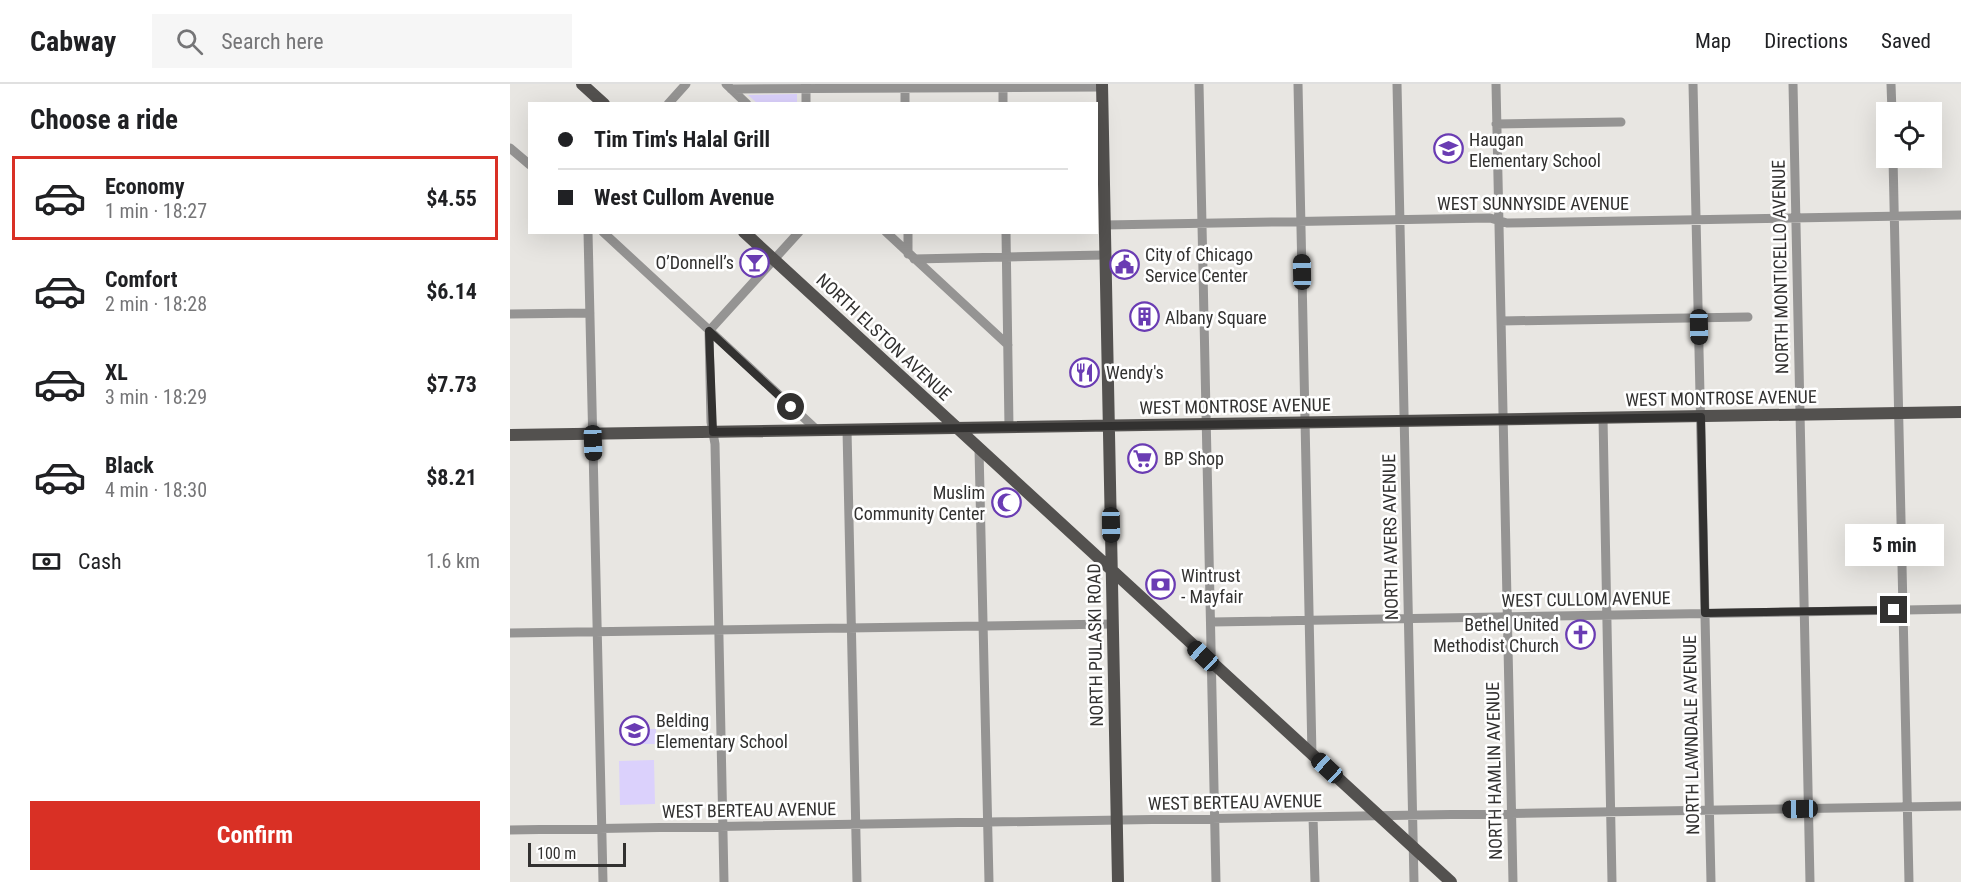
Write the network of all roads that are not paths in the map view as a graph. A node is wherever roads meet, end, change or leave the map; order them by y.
1 (582, 84) edge
2 (686, 84) edge
3 (1199, 84) edge
4 (1298, 84) edge
5 (1397, 84) edge
6 (1496, 84) edge
7 (1693, 84) edge
8 (1793, 84) edge
9 (1891, 84) edge
10 (1102, 85) edge
11 (806, 86) edge
12 (905, 86) edge
13 (1003, 86) edge
14 (729, 87) edge
15 (602, 102) edge
16 (670, 102) edge
17 (745, 102) edge
18 (806, 102) edge
19 (905, 102) edge
20 (1003, 102) edge
21 (1892, 102) edge
22 (1622, 122) dead end
23 (1496, 124) junction
24 (510, 148) edge
25 (528, 163) edge
26 (1893, 168) edge
27 (1961, 215) edge
28 (1894, 216) junction
29 (1796, 218) junction
30 (1400, 220) junction
31 (1498, 220) junction
32 (1696, 220) junction
33 (1301, 221) junction
34 (1203, 223) junction
35 (1105, 225) junction
36 (588, 234) edge
37 (605, 234) edge
38 (746, 234) edge
39 (797, 234) edge
40 (888, 234) edge
41 (908, 234) edge
42 (1006, 234) edge
43 (1105, 255) junction
44 (911, 256) junction
45 (1007, 256) junction
46 (773, 259) junction
47 (590, 313) junction
48 (510, 314) edge
49 (1748, 317) dead end
50 (1699, 318) junction
51 (1501, 321) junction
52 (709, 331) junction
53 (1008, 345) junction
54 (1961, 412) edge
55 (1898, 413) junction
56 (1800, 415) junction
57 (1701, 417) junction
58 (1603, 418) junction
59 (1503, 420) junction
60 (1404, 421) junction
61 (1306, 423) junction
62 (1207, 424) junction
63 (1109, 426) junction
64 (957, 428) junction
65 (1009, 428) junction
66 (817, 430) junction
67 (847, 430) junction
68 (713, 432) junction
69 (593, 434) junction
70 (510, 435) edge
71 (979, 449) junction
72 (1111, 571) junction
73 (1961, 609) edge
74 (1903, 610) junction
75 (1804, 612) junction
76 (1705, 613) junction
77 (1607, 615) junction
78 (1507, 617) junction
79 (1408, 619) junction
80 (1310, 620) junction
81 (1212, 622) junction
82 (1112, 624) junction
83 (983, 626) junction
84 (851, 628) junction
85 (719, 630) junction
86 (598, 632) junction
87 (510, 633) edge
88 (1212, 664) junction
89 (1312, 755) junction
90 (1961, 806) edge
91 (1907, 807) junction
92 (1808, 809) junction
93 (1709, 811) junction
94 (1611, 812) junction
95 (1511, 814) junction
96 (1378, 816) junction
97 (1413, 816) junction
98 (1313, 818) junction
99 (1215, 819) junction
100 (1116, 821) junction
101 (987, 823) junction
102 (855, 825) junction
103 (723, 827) junction
104 (602, 829) junction
105 (510, 830) edge
106 (1414, 848) junction
107 (603, 882) edge
108 (724, 882) edge
109 (856, 882) edge
110 (988, 882) edge
111 (1118, 882) edge
112 (1216, 882) edge
113 (1315, 882) edge
114 (1414, 882) edge
115 (1451, 882) edge
116 (1513, 882) edge
117 (1612, 882) edge
118 (1711, 882) edge
119 (1810, 882) edge
120 (1909, 882) edge

1 - 15 main road
2 - 16 street
3 - 34 street
4 - 33 street
5 - 30 street, NORTH AVERS AVENUE
6 - 23 street, NORTH HAMLIN AVENUE
7 - 32 street, NORTH LAWNDALE AVENUE
8 - 29 street, NORTH MONTICELLO AVENUE
9 - 21 street
10 - 13 street
10 - 35 main road, NORTH PULASKI ROAD
11 - 12 street
11 - 14 street
11 - 18 street
12 - 13 street
12 - 19 street
13 - 20 street
14 - 17 street
22 - 23 street
23 - 31 street, NORTH HAMLIN AVENUE
24 - 25 street
26 - 28 street
27 - 28 street, WEST SUNNYSIDE AVENUE
28 - 29 street, WEST SUNNYSIDE AVENUE
28 - 55 street
29 - 32 street, WEST SUNNYSIDE AVENUE
29 - 56 street, NORTH MONTICELLO AVENUE
30 - 31 street, WEST SUNNYSIDE AVENUE
30 - 33 street, WEST SUNNYSIDE AVENUE
30 - 60 street, NORTH AVERS AVENUE
31 - 32 street, WEST SUNNYSIDE AVENUE
31 - 51 street, NORTH HAMLIN AVENUE
32 - 50 street, NORTH LAWNDALE AVENUE
33 - 34 street, WEST SUNNYSIDE AVENUE
33 - 61 street
34 - 35 street, WEST SUNNYSIDE AVENUE
34 - 62 street
35 - 43 main road, NORTH PULASKI ROAD
36 - 47 street
37 - 52 street
38 - 46 main road, NORTH ELSTON AVENUE
39 - 46 street
40 - 44 street
41 - 44 street
42 - 45 street
43 - 45 street
43 - 63 main road, NORTH PULASKI ROAD
44 - 45 street
44 - 53 street
45 - 53 street
46 - 52 street
46 - 64 main road, NORTH ELSTON AVENUE
47 - 48 street
47 - 69 street
49 - 50 street
50 - 51 street
50 - 57 street, NORTH LAWNDALE AVENUE
51 - 59 street, NORTH HAMLIN AVENUE
52 - 66 street
52 - 68 street
53 - 65 street
54 - 55 main road, WEST MONTROSE AVENUE
55 - 56 main road, WEST MONTROSE AVENUE
55 - 74 street
56 - 57 main road, WEST MONTROSE AVENUE
56 - 75 street, NORTH MONTICELLO AVENUE
57 - 58 main road, WEST MONTROSE AVENUE
57 - 76 street, NORTH LAWNDALE AVENUE
58 - 59 main road, WEST MONTROSE AVENUE
58 - 77 street
59 - 60 main road, WEST MONTROSE AVENUE
59 - 78 street, NORTH HAMLIN AVENUE
60 - 61 main road, WEST MONTROSE AVENUE
60 - 79 street, NORTH AVERS AVENUE
61 - 62 main road, WEST MONTROSE AVENUE
61 - 80 street
62 - 63 main road, WEST MONTROSE AVENUE
62 - 81 street
63 - 65 main road, WEST MONTROSE AVENUE
63 - 72 main road, NORTH PULASKI ROAD
64 - 65 main road, WEST MONTROSE AVENUE
64 - 67 main road, WEST MONTROSE AVENUE
64 - 71 main road, NORTH ELSTON AVENUE
66 - 67 main road, WEST MONTROSE AVENUE
66 - 68 main road, WEST MONTROSE AVENUE
67 - 84 street
68 - 69 main road, WEST MONTROSE AVENUE
68 - 85 street
69 - 70 main road, WEST MONTROSE AVENUE
69 - 86 street
71 - 72 main road, NORTH ELSTON AVENUE
71 - 83 street
72 - 82 main road, NORTH PULASKI ROAD
72 - 88 main road, NORTH ELSTON AVENUE
73 - 74 street, WEST CULLOM AVENUE
74 - 75 street, WEST CULLOM AVENUE
74 - 91 street
75 - 76 street, WEST CULLOM AVENUE
75 - 92 street, NORTH MONTICELLO AVENUE
76 - 77 street, WEST CULLOM AVENUE
76 - 93 street, NORTH LAWNDALE AVENUE
77 - 78 street, WEST CULLOM AVENUE
77 - 94 street
78 - 79 street, WEST CULLOM AVENUE
78 - 95 street, NORTH HAMLIN AVENUE
79 - 80 street, WEST CULLOM AVENUE
79 - 97 street, NORTH AVERS AVENUE
80 - 81 street, WEST CULLOM AVENUE
80 - 89 street
81 - 88 street
82 - 83 street
82 - 100 main road, NORTH PULASKI ROAD
83 - 84 street
83 - 101 street
84 - 85 street
84 - 102 street
85 - 86 street
85 - 103 street
86 - 87 street
86 - 104 street
88 - 89 main road, NORTH ELSTON AVENUE
88 - 99 street
89 - 96 main road, NORTH ELSTON AVENUE
90 - 91 street, WEST BERTEAU AVENUE
91 - 92 street, WEST BERTEAU AVENUE
91 - 120 street
92 - 93 street, WEST BERTEAU AVENUE
92 - 119 street, NORTH MONTICELLO AVENUE
93 - 94 street, WEST BERTEAU AVENUE
93 - 118 street, NORTH LAWNDALE AVENUE
94 - 95 street, WEST BERTEAU AVENUE
94 - 117 street
95 - 97 street, WEST BERTEAU AVENUE
95 - 116 street, NORTH HAMLIN AVENUE
96 - 97 street, WEST BERTEAU AVENUE
96 - 98 street, WEST BERTEAU AVENUE
96 - 106 main road, NORTH ELSTON AVENUE
97 - 106 street, NORTH AVERS AVENUE
98 - 99 street, WEST BERTEAU AVENUE
98 - 113 street
99 - 100 street, WEST BERTEAU AVENUE
99 - 112 street
100 - 101 street, WEST BERTEAU AVENUE
100 - 111 main road, NORTH PULASKI ROAD
101 - 102 street, WEST BERTEAU AVENUE
101 - 110 street
102 - 103 street, WEST BERTEAU AVENUE
102 - 109 street
103 - 104 street, WEST BERTEAU AVENUE
103 - 108 street
104 - 105 street, WEST BERTEAU AVENUE
104 - 107 street
106 - 114 street, NORTH AVERS AVENUE
106 - 115 main road, NORTH ELSTON AVENUE

